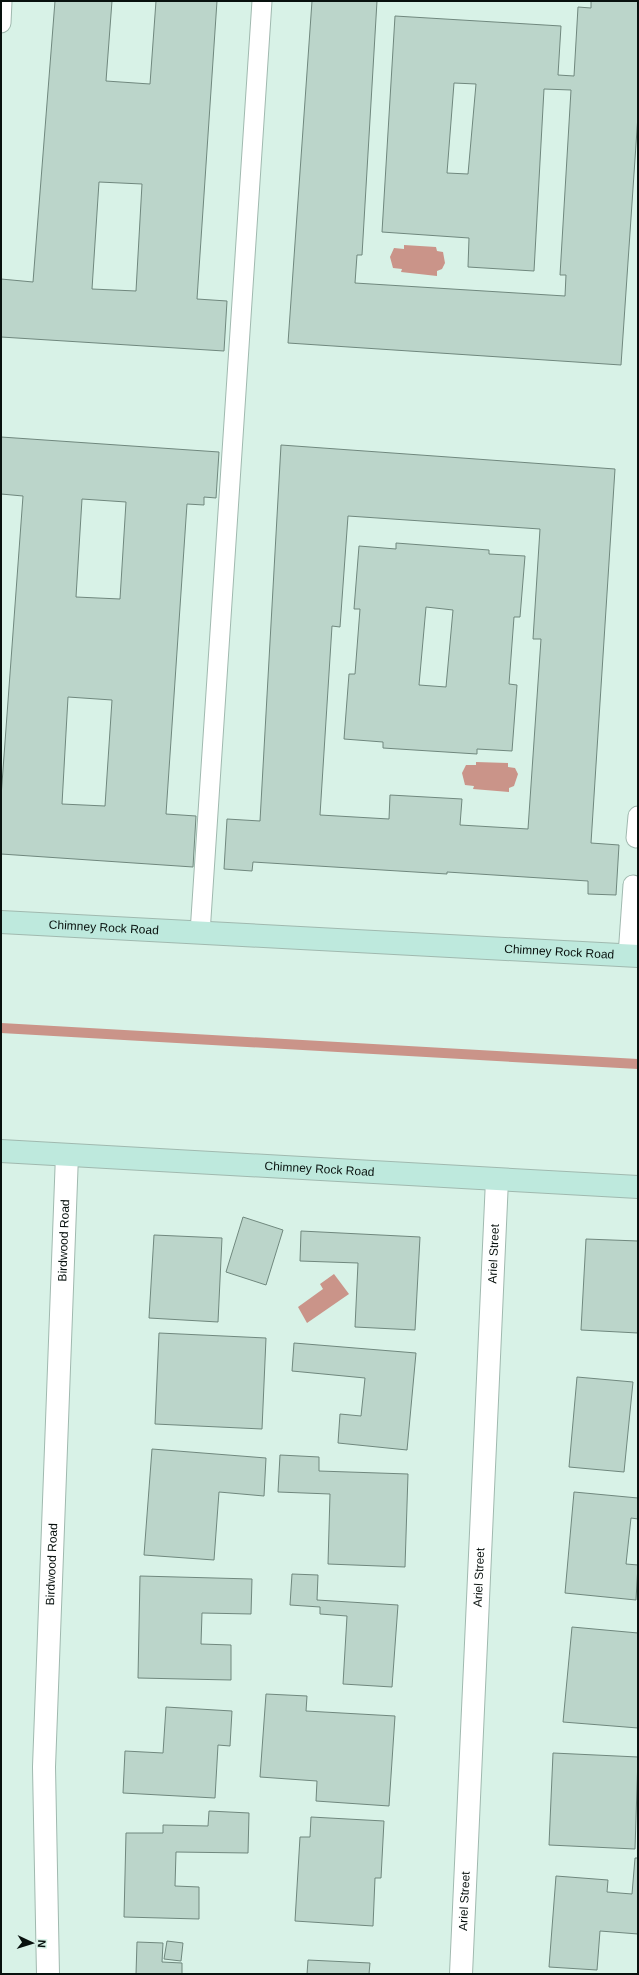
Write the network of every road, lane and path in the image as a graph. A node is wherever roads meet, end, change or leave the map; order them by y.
1 (2, 1) edge
2 (262, 1) edge
3 (1, 23) edge
4 (638, 816) edge
5 (636, 838) dead end
6 (633, 885) dead end
7 (1, 922) edge
8 (200, 933) junction
9 (633, 956) edge
10 (1, 1151) edge
11 (67, 1155) junction
12 (497, 1180) junction
13 (638, 1187) edge
14 (48, 1974) edge
15 (462, 1974) edge

1 - 3 lane
2 - 8 lane
4 - 5 lane
6 - 9 lane
7 - 8 main road, Chimney Rock Road
8 - 9 main road, Chimney Rock Road
10 - 11 main road, Chimney Rock Road
11 - 12 main road, Chimney Rock Road
11 - 14 street, Birdwood Road
12 - 13 main road, Chimney Rock Road
12 - 15 street, Ariel Street

